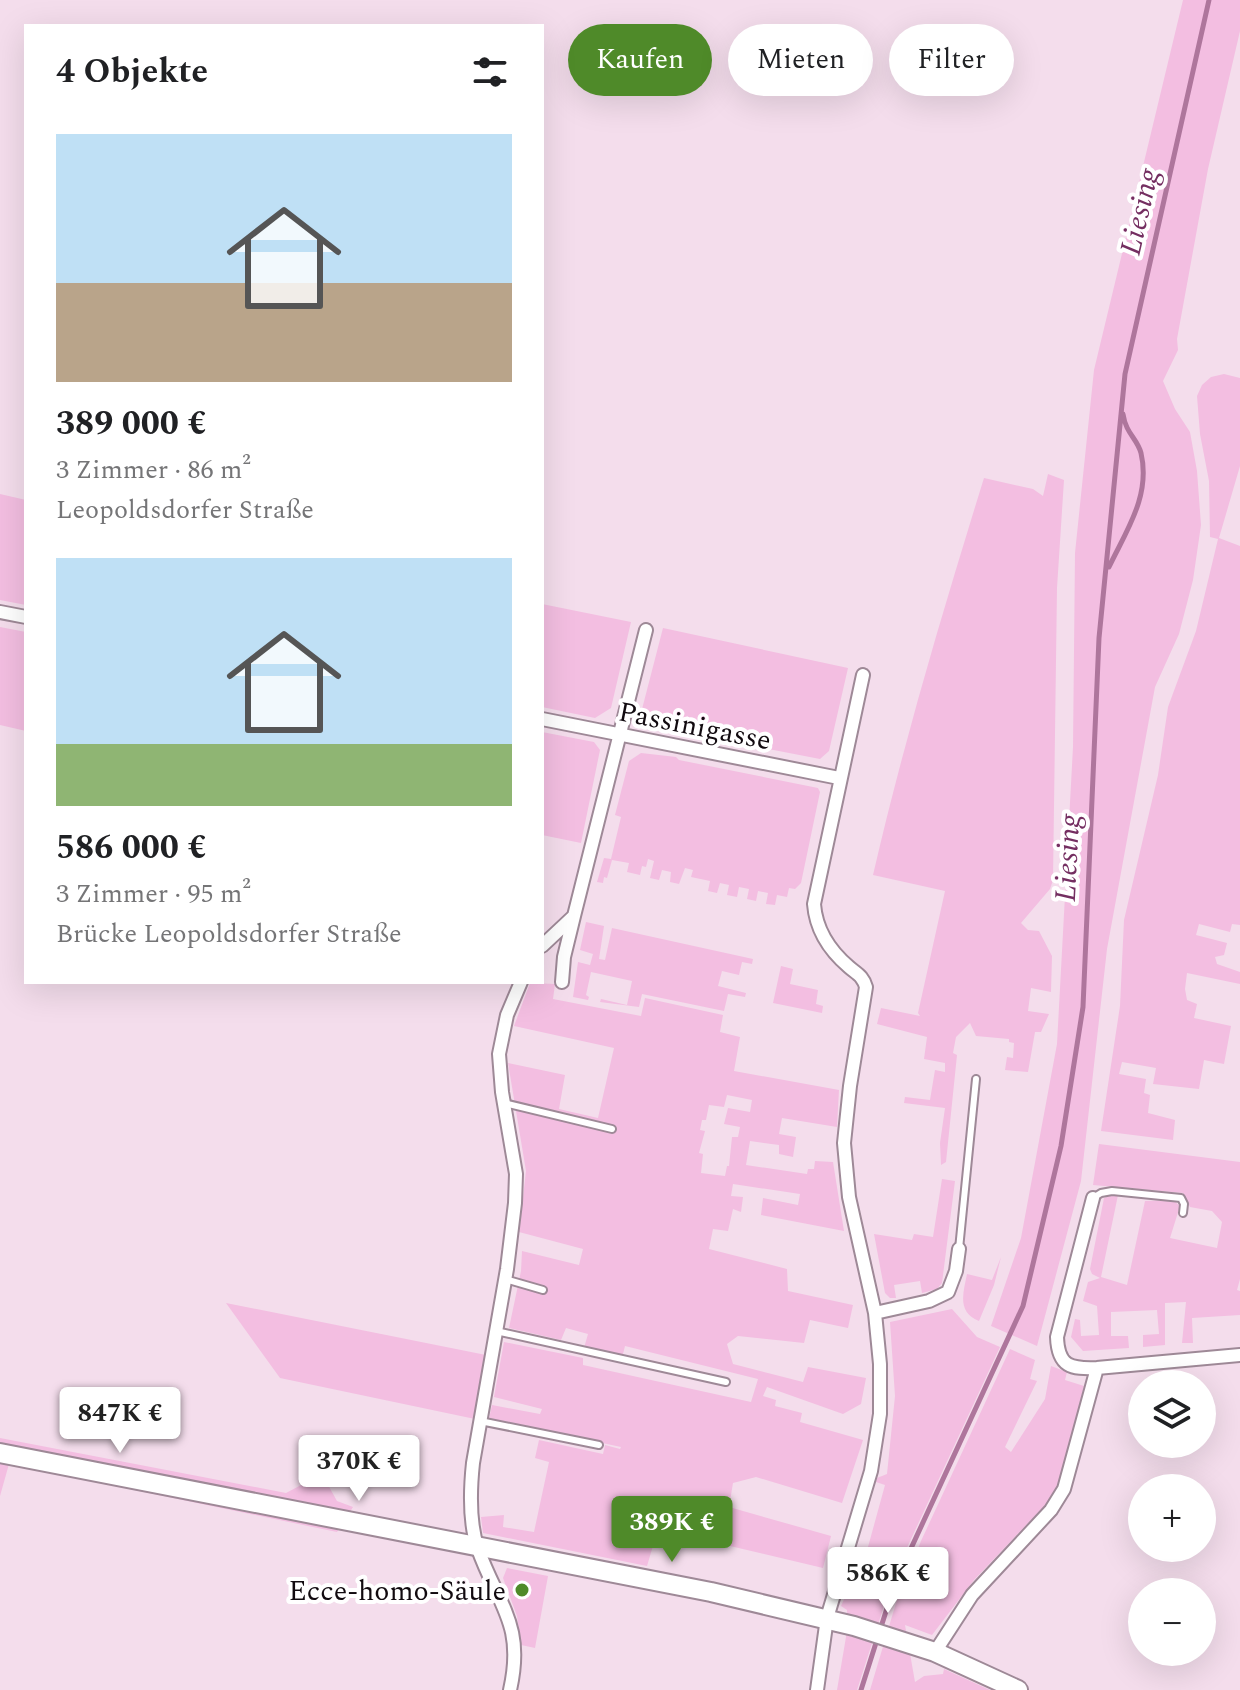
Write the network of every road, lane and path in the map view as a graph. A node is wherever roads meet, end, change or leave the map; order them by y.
1 (0, 612) edge
2 (24, 617) edge
3 (646, 630) dead end
4 (863, 675) dead end
5 (544, 719) edge
6 (621, 735) junction
7 (839, 778) junction
8 (574, 916) junction
9 (544, 944) edge
10 (562, 982) dead end
11 (520, 984) edge
12 (976, 1079) dead end
13 (504, 1103) junction
14 (612, 1129) dead end
15 (1093, 1198) joint
16 (1183, 1213) dead end
17 (959, 1249) joint
18 (505, 1279) junction
19 (543, 1290) dead end
20 (875, 1313) junction
21 (496, 1331) junction
22 (1240, 1355) edge
23 (1097, 1368) junction
24 (726, 1382) dead end
25 (480, 1421) junction
26 (599, 1445) dead end
27 (0, 1453) edge
28 (477, 1548) junction
29 (827, 1618) junction
30 (935, 1652) junction
31 (510, 1690) edge
32 (817, 1690) edge
33 (1018, 1690) edge

1 - 2 street
3 - 6 street
4 - 7 street
5 - 6 street, Passinigasse
6 - 7 street, Passinigasse
6 - 8 street
7 - 20 street
8 - 9 street
8 - 10 street
11 - 13 street
12 - 17 lane
13 - 14 lane
13 - 18 street
15 - 16 lane
15 - 23 street
17 - 20 street
18 - 19 lane
18 - 21 street
20 - 29 street
21 - 24 lane
21 - 25 street
22 - 23 street
23 - 30 street
25 - 26 lane
25 - 28 street
27 - 28 main road
28 - 29 main road
28 - 31 street
29 - 30 main road
29 - 32 street
30 - 33 main road

